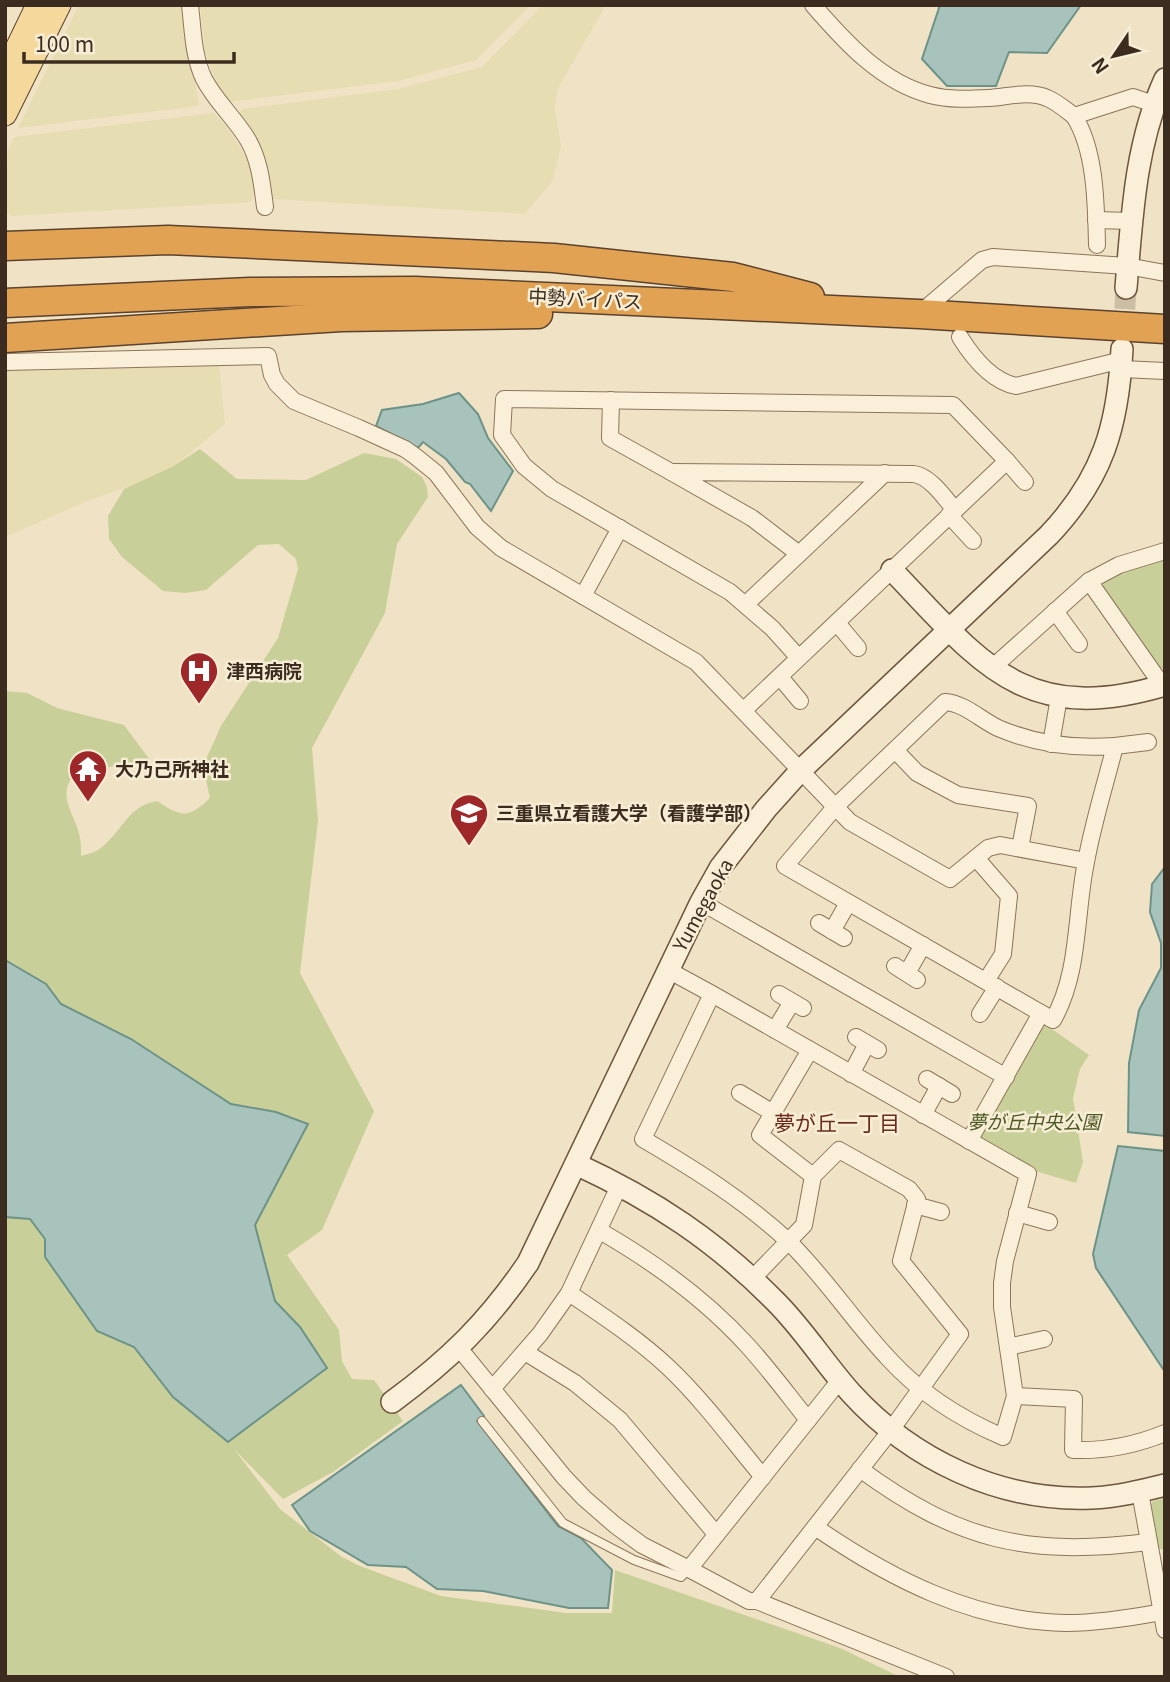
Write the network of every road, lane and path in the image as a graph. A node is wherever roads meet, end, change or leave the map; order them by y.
1 (37, 5) edge
2 (59, 5) edge
3 (190, 5) edge
4 (813, 5) edge
5 (5, 73) edge
6 (1165, 79) edge
7 (1154, 104) junction
8 (5, 114) edge
9 (1074, 116) junction
10 (265, 207) dead end
11 (1096, 220) junction
12 (1131, 221) junction
13 (1097, 245) dead end
14 (5, 246) edge
15 (1165, 273) edge
16 (1126, 277) junction
17 (5, 303) edge
18 (863, 311) junction
19 (919, 314) junction
20 (1165, 328) edge
21 (960, 337) dead end
22 (5, 338) edge
23 (1122, 359) junction
24 (5, 362) edge
25 (1165, 371) edge
26 (611, 400) junction
27 (1007, 461) junction
28 (671, 472) junction
29 (885, 473) junction
30 (1025, 482) dead end
31 (952, 513) junction
32 (620, 528) junction
33 (973, 541) dead end
34 (1165, 551) edge
35 (799, 554) junction
36 (892, 570) junction
37 (1089, 581) junction
38 (583, 596) junction
39 (746, 604) junction
40 (1055, 611) junction
41 (837, 623) junction
42 (950, 630) junction
43 (1079, 644) dead end
44 (859, 648) dead end
45 (799, 658) junction
46 (992, 668) junction
47 (780, 677) junction
48 (1164, 685) edge
49 (1059, 696) junction
50 (801, 701) dead end
51 (744, 710) junction
52 (1148, 742) dead end
53 (1051, 744) junction
54 (1115, 746) junction
55 (895, 750) junction
56 (801, 770) junction
57 (836, 806) junction
58 (1020, 848) junction
59 (976, 858) junction
60 (1086, 861) junction
61 (701, 902) junction
62 (848, 903) junction
63 (832, 931) dead end
64 (923, 946) junction
65 (668, 970) junction
66 (906, 973) dead end
67 (991, 984) junction
68 (712, 994) junction
69 (791, 1001) dead end
70 (1041, 1013) junction
71 (980, 1014) dead end
72 (775, 1030) junction
73 (867, 1044) dead end
74 (810, 1050) junction
75 (851, 1074) junction
76 (1006, 1077) junction
77 (939, 1086) dead end
78 (740, 1093) dead end
79 (773, 1114) junction
80 (923, 1115) junction
81 (969, 1141) junction
82 (576, 1164) junction
83 (813, 1176) junction
84 (620, 1184) junction
85 (915, 1205) junction
86 (941, 1212) dead end
87 (1017, 1213) junction
88 (1049, 1223) dead end
89 (600, 1231) junction
90 (788, 1241) junction
91 (752, 1279) junction
92 (569, 1293) junction
93 (1044, 1339) dead end
94 (1008, 1347) junction
95 (459, 1348) junction
96 (525, 1352) junction
97 (840, 1380) junction
98 (920, 1388) junction
99 (492, 1389) junction
100 (1015, 1396) junction
101 (392, 1402) dead end
102 (808, 1420) junction
103 (482, 1421) dead end
104 (891, 1430) junction
105 (1165, 1433) edge
106 (860, 1469) junction
107 (763, 1477) junction
108 (1165, 1485) edge
109 (1139, 1492) junction
110 (815, 1527) junction
111 (716, 1534) junction
112 (1148, 1542) junction
113 (689, 1569) junction
114 (757, 1601) junction
115 (1162, 1612) junction
116 (1165, 1630) edge
117 (946, 1677) edge

1 - 5 main road
2 - 8 main road
3 - 10 street
4 - 9 street
6 - 7 street
7 - 9 street
7 - 12 street
9 - 11 street
11 - 12 street
11 - 13 street
12 - 16 street
14 - 18 highway
15 - 16 street
16 - 19 street
17 - 18 highway, 中勢バイパス
18 - 19 highway, 中勢バイパス
18 - 22 highway
19 - 20 highway, 中勢バイパス
21 - 23 street
23 - 25 street
23 - 42 street, Yumegaoka
24 - 38 street
26 - 27 street
26 - 28 street
26 - 32 street
27 - 30 street
27 - 31 street
28 - 29 street
28 - 35 street
29 - 31 street
29 - 35 street
31 - 33 street
31 - 36 street
32 - 38 street
32 - 39 street
34 - 37 street
35 - 39 street
36 - 41 street
36 - 42 street
37 - 40 street
37 - 48 street
38 - 51 street
39 - 45 street
40 - 43 street
40 - 46 street
41 - 44 street
41 - 45 street
42 - 46 street
42 - 56 street, Yumegaoka
45 - 47 street
46 - 49 street
47 - 50 street
47 - 51 street
48 - 49 street
49 - 53 street
51 - 56 street
52 - 54 street
53 - 54 street
53 - 55 street
54 - 60 street
55 - 57 street
55 - 58 street
56 - 57 street
56 - 61 street, Yumegaoka
57 - 59 street
57 - 62 street
58 - 59 street
58 - 60 street
59 - 67 street
60 - 70 street
61 - 65 street, Yumegaoka
61 - 76 street
62 - 63 street
62 - 64 street
64 - 66 street
64 - 67 street
65 - 68 street
65 - 82 street, Yumegaoka
67 - 70 street
67 - 71 street
68 - 72 street
68 - 90 street
69 - 72 street
70 - 76 street
72 - 74 street
73 - 75 street
74 - 75 street
74 - 79 street
75 - 80 street
76 - 81 street
77 - 80 street
78 - 79 street
79 - 83 street
80 - 81 street
81 - 87 street
82 - 84 street
82 - 95 street, Yumegaoka
83 - 85 street
83 - 90 street
84 - 89 street
84 - 91 street
85 - 86 street
85 - 98 street
87 - 88 street
87 - 94 street
89 - 92 street
89 - 102 street
90 - 91 street
90 - 98 street
91 - 97 street
92 - 96 street
92 - 107 street
93 - 94 street
94 - 100 street
95 - 99 street
95 - 101 street, Yumegaoka
96 - 99 street
96 - 111 street
97 - 102 street
97 - 104 street
98 - 100 street
98 - 104 street
99 - 113 street
100 - 105 street
102 - 107 street
103 - 113 lane
104 - 106 street
104 - 109 street
106 - 110 street
106 - 112 street
107 - 111 street
108 - 109 street
109 - 112 street
110 - 114 street
110 - 115 street
111 - 113 street
112 - 115 street
113 - 114 street
114 - 117 street
115 - 116 street

